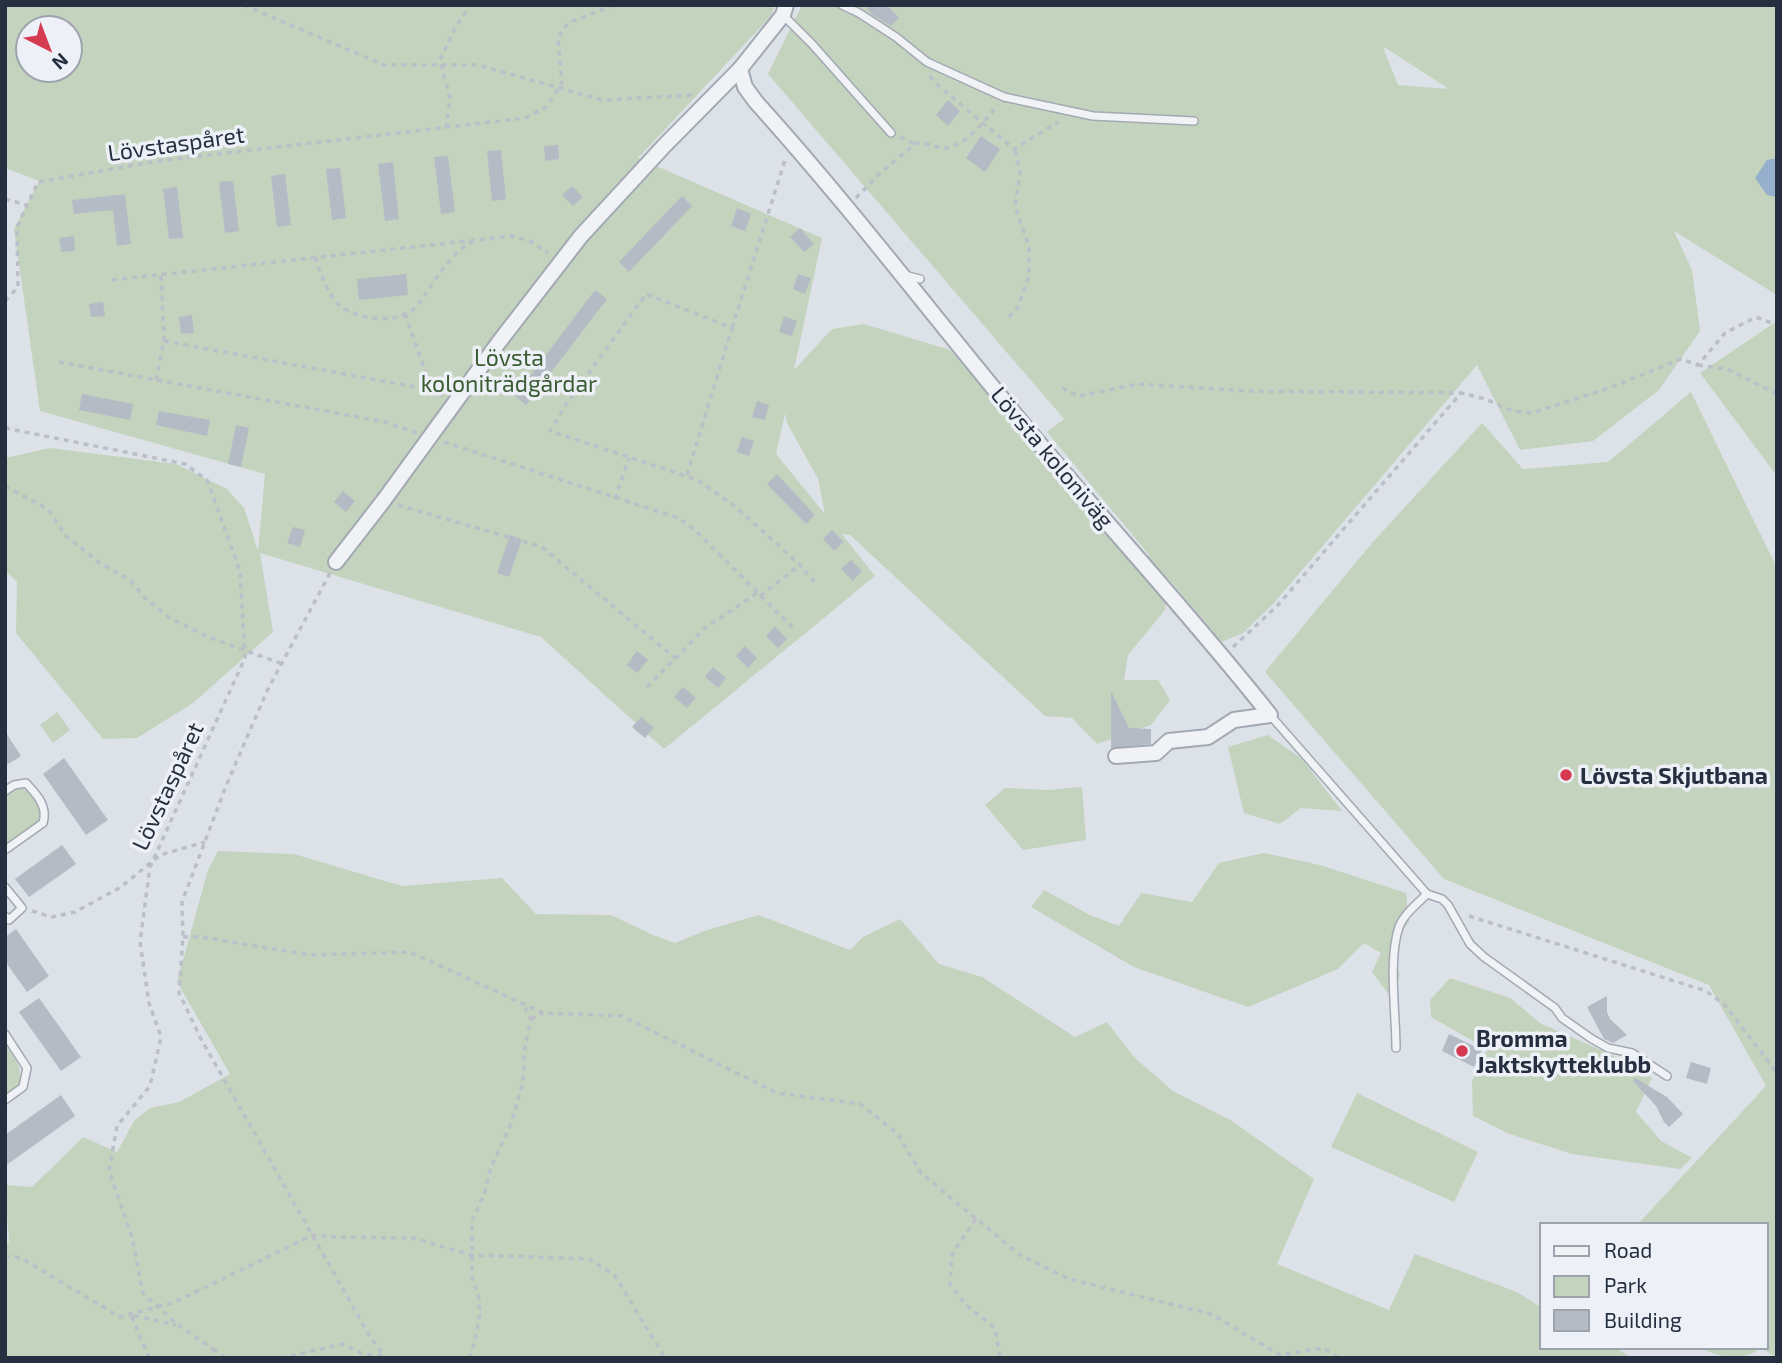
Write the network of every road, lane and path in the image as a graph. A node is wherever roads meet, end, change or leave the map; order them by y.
1 (244, 5) edge
2 (470, 5) edge
3 (614, 5) edge
4 (842, 5) edge
5 (784, 10) edge
6 (927, 62) junction
7 (442, 65) junction
8 (740, 69) junction
9 (559, 88) junction
10 (715, 94) junction
11 (1004, 97) junction
12 (1072, 113) junction
13 (1194, 121) dead end
14 (984, 123) junction
15 (446, 128) junction
16 (891, 133) dead end
17 (792, 134) junction
18 (1014, 149) junction
19 (5, 199) edge
20 (27, 205) junction
21 (847, 206) junction
22 (477, 239) junction
23 (316, 257) junction
24 (561, 262) junction
25 (901, 274) junction
26 (161, 275) junction
27 (920, 279) dead end
28 (112, 280) dead end
29 (5, 301) edge
30 (405, 314) junction
31 (1009, 317) dead end
32 (1777, 325) edge
33 (732, 328) junction
34 (163, 341) junction
35 (58, 362) dead end
36 (1698, 365) junction
37 (156, 380) junction
38 (1062, 388) dead end
39 (432, 390) junction
40 (1461, 393) junction
41 (1777, 394) edge
42 (455, 401) junction
43 (5, 428) edge
44 (428, 437) junction
45 (629, 458) junction
46 (687, 475) junction
47 (5, 486) edge
48 (615, 499) junction
49 (384, 500) junction
50 (336, 562) joint
51 (800, 565) junction
52 (816, 584) dead end
53 (759, 595) junction
54 (794, 629) dead end
55 (245, 649) junction
56 (1223, 656) junction
57 (675, 658) junction
58 (280, 663) junction
59 (648, 687) dead end
60 (1270, 715) junction
61 (1116, 756) dead end
62 (5, 790) edge
63 (205, 842) junction
64 (5, 849) edge
65 (152, 861) junction
66 (5, 887) edge
67 (1427, 894) junction
68 (1448, 905) junction
69 (22, 908) junction
70 (5, 916) edge
71 (183, 937) junction
72 (523, 1004) junction
73 (542, 1013) junction
74 (531, 1019) junction
75 (5, 1034) edge
76 (1396, 1048) dead end
77 (1777, 1073) edge
78 (1667, 1076) dead end
79 (5, 1100) edge
80 (976, 1219) junction
81 (313, 1235) junction
82 (471, 1255) junction
83 (5, 1256) edge
84 (158, 1307) junction
85 (131, 1315) junction
86 (178, 1325) junction
87 (213, 1349) junction
88 (385, 1357) edge
89 (149, 1358) edge
90 (216, 1358) edge
91 (226, 1358) edge
92 (281, 1358) edge
93 (469, 1358) edge
94 (665, 1358) edge
95 (1000, 1358) edge
96 (1339, 1358) edge

1 - 7 path
2 - 7 path
3 - 9 path
4 - 6 lane
5 - 8 street
5 - 16 lane
6 - 11 lane
6 - 14 path
7 - 9 path
7 - 15 path
8 - 10 street
8 - 17 street, Lövsta koloniväg
9 - 10 path
9 - 15 path, Lövstaspåret
10 - 24 street
11 - 12 lane
11 - 14 path
12 - 13 lane
12 - 18 path
14 - 18 path
14 - 21 path
15 - 20 path, Lövstaspåret
17 - 21 street, Lövsta koloniväg
17 - 33 path
18 - 31 path
19 - 20 path
20 - 29 path, Lövstaspåret
21 - 25 street, Lövsta koloniväg
22 - 23 path
22 - 24 path
22 - 30 path
23 - 26 path
23 - 30 path
24 - 42 street
25 - 27 lane
25 - 56 street, Lövsta koloniväg
26 - 28 path
26 - 34 path
30 - 39 path
32 - 36 path
33 - 45 path
33 - 46 path
34 - 37 path
34 - 39 path
35 - 37 path
36 - 40 path
36 - 41 path
37 - 44 path
38 - 40 path
39 - 42 path
40 - 56 path
42 - 44 street
43 - 55 path, Lövstaspåret
44 - 48 path
44 - 49 street
45 - 46 path
45 - 48 path
46 - 51 path
47 - 55 path
48 - 53 path
49 - 50 street
49 - 57 path
50 - 58 path
51 - 52 path
51 - 53 path
53 - 54 path
53 - 57 path
55 - 58 path
55 - 65 path, Lövstaspåret
56 - 60 street, Lövsta koloniväg
57 - 59 path
58 - 63 path
60 - 61 street
60 - 67 lane
62 - 64 lane
63 - 65 path
63 - 71 path
65 - 69 path
65 - 84 path, Lövstaspåret
66 - 69 lane
67 - 68 lane
67 - 76 lane
68 - 77 path
68 - 78 lane
69 - 70 lane
71 - 72 path
71 - 81 path
72 - 73 path
72 - 74 path
73 - 74 path
73 - 80 path
74 - 82 path
75 - 79 lane
80 - 95 path
80 - 96 path
81 - 82 path
81 - 84 path
81 - 88 path
82 - 93 path
82 - 94 path
83 - 85 path
84 - 85 path
84 - 86 path, Lövstaspåret
85 - 86 path
85 - 89 path
86 - 87 path, Lövstaspåret
87 - 90 path
87 - 91 path, Lövstaspåret
88 - 92 path

